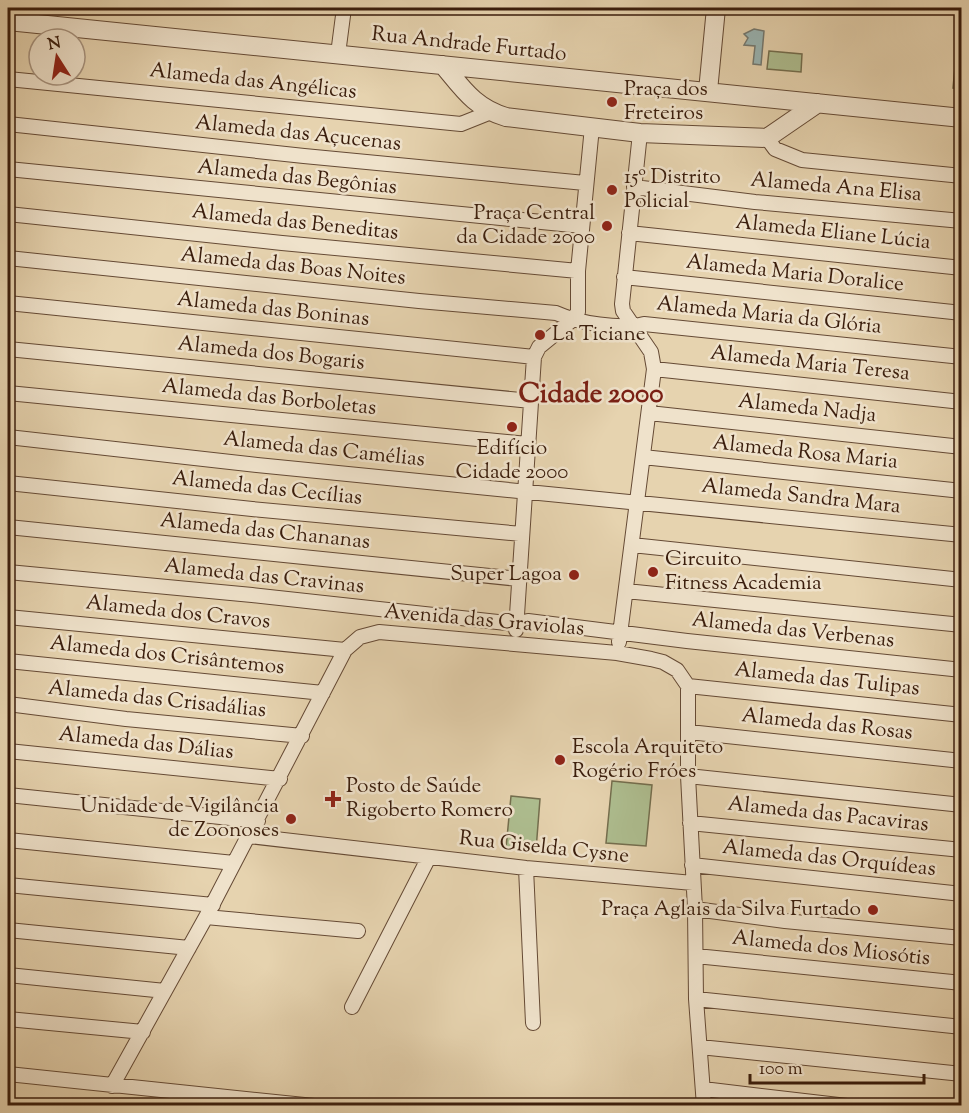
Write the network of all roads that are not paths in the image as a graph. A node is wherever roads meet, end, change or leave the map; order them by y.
1 (344, 8) edge
2 (716, 8) edge
3 (8, 21) edge
4 (338, 54) junction
5 (443, 65) junction
6 (8, 79) edge
7 (708, 91) junction
8 (818, 103) junction
9 (491, 112) junction
10 (962, 118) edge
11 (8, 124) edge
12 (592, 127) junction
13 (640, 133) junction
14 (767, 138) junction
15 (8, 169) edge
16 (962, 176) edge
17 (585, 183) junction
18 (634, 187) junction
19 (8, 214) edge
20 (962, 221) edge
21 (582, 226) junction
22 (629, 233) junction
23 (8, 258) edge
24 (962, 268) edge
25 (578, 271) junction
26 (624, 277) junction
27 (8, 303) edge
28 (962, 313) edge
29 (572, 320) junction
30 (633, 327) junction
31 (8, 349) edge
32 (534, 357) junction
33 (962, 357) edge
34 (654, 369) junction
35 (8, 393) edge
36 (531, 401) junction
37 (962, 402) edge
38 (648, 413) junction
39 (8, 437) edge
40 (527, 444) junction
41 (962, 447) edge
42 (643, 457) junction
43 (8, 483) edge
44 (525, 490) junction
45 (962, 491) edge
46 (637, 502) junction
47 (8, 527) edge
48 (522, 534) junction
49 (962, 535) edge
50 (632, 545) junction
51 (8, 572) edge
52 (519, 579) junction
53 (962, 580) edge
54 (626, 591) junction
55 (8, 617) edge
56 (516, 624) junction
57 (962, 625) edge
58 (621, 634) junction
59 (515, 644) junction
60 (345, 650) junction
61 (617, 653) junction
62 (8, 661) edge
63 (962, 670) edge
64 (688, 686) junction
65 (323, 693) junction
66 (8, 704) edge
67 (962, 715) edge
68 (689, 732) junction
69 (302, 736) junction
70 (8, 751) edge
71 (962, 760) edge
72 (688, 776) junction
73 (280, 779) junction
74 (8, 795) edge
75 (962, 805) edge
76 (258, 821) junction
77 (690, 823) junction
78 (249, 836) junction
79 (8, 840) edge
80 (962, 850) edge
81 (429, 857) junction
82 (234, 863) junction
83 (692, 865) junction
84 (526, 868) junction
85 (693, 883) junction
86 (8, 885) edge
87 (962, 894) edge
88 (694, 909) junction
89 (210, 911) junction
90 (8, 930) edge
91 (358, 931) dead end
92 (962, 938) edge
93 (189, 948) junction
94 (696, 956) junction
95 (8, 975) edge
96 (962, 983) edge
97 (165, 991) junction
98 (696, 999) junction
99 (352, 1006) dead end
100 (8, 1018) edge
101 (533, 1023) dead end
102 (962, 1027) edge
103 (143, 1032) junction
104 (700, 1047) junction
105 (8, 1074) edge
106 (962, 1074) edge
107 (112, 1086) junction
108 (703, 1089) junction
109 (314, 1106) edge
110 (704, 1106) edge
111 (847, 1106) edge

1 - 4 street
2 - 7 street
3 - 4 street, Rua Andrade Furtado
4 - 5 street, Rua Andrade Furtado
5 - 7 street, Rua Andrade Furtado
5 - 9 street
6 - 9 street, Alameda das Angélicas
7 - 8 street, Rua Andrade Furtado
8 - 10 street, Rua Andrade Furtado
8 - 14 street
9 - 12 street
11 - 17 street, Alameda das Açucenas
12 - 13 street
12 - 17 street
13 - 14 street
13 - 18 street
14 - 16 street
15 - 21 street, Alameda das Begônias
17 - 21 street
18 - 20 street, Alameda Ana Elisa
18 - 22 street
19 - 25 street, Alameda das Beneditas
21 - 25 street
22 - 24 street, Alameda Eliane Lúcia
22 - 26 street
23 - 29 street, Alameda das Boas Noites
25 - 29 street
26 - 28 street, Alameda Maria Doralice
26 - 30 street
27 - 32 street, Alameda das Boninas
29 - 30 street, Alameda Maria da Glória
29 - 32 street
30 - 33 street, Alameda Maria da Glória
30 - 34 street
31 - 36 street, Alameda dos Bogaris
32 - 36 street
34 - 37 street, Alameda Maria Teresa
34 - 38 street
35 - 40 street, Alameda das Borboletas
36 - 40 street
38 - 41 street, Alameda Nadja
38 - 42 street
39 - 44 street, Alameda das Camélias
40 - 44 street
42 - 45 street, Alameda Rosa Maria
42 - 46 street
43 - 48 street, Alameda das Cecílias
44 - 46 street, Alameda das Camélias
44 - 48 street
46 - 49 street, Alameda Sandra Mara
46 - 50 street
47 - 52 street, Alameda das Chananas
48 - 52 street
50 - 53 street
50 - 54 street
51 - 56 street, Alameda das Cravinas
52 - 56 street
54 - 57 street
54 - 58 street
55 - 60 street, Alameda dos Cravos
56 - 58 street, Alameda das Cravinas
56 - 59 street
58 - 61 street
58 - 63 street, Alameda das Verbenas
59 - 60 street, Avenida das Graviolas
59 - 61 street, Avenida das Graviolas
60 - 65 street
61 - 64 street, Avenida das Graviolas
62 - 65 street, Alameda dos Crisântemos
64 - 67 street, Alameda das Tulipas
64 - 68 street
65 - 69 street
66 - 69 street, Alameda das Crisadálias
68 - 71 street, Alameda das Rosas
68 - 72 street
69 - 73 street
70 - 73 street, Alameda das Dálias
72 - 75 street
72 - 77 street
73 - 76 street
74 - 76 street
76 - 78 street
77 - 80 street, Alameda das Pacaviras
77 - 83 street
78 - 81 street, Rua Giselda Cysne
78 - 82 street
79 - 82 street
81 - 84 street, Rua Giselda Cysne
81 - 99 street
82 - 89 street
83 - 85 street
83 - 87 street, Alameda das Orquídeas
84 - 85 street, Rua Giselda Cysne
84 - 101 street
85 - 88 street
86 - 89 street
88 - 92 street
88 - 94 street
89 - 91 street
89 - 93 street
90 - 93 street
93 - 97 street
94 - 96 street, Alameda dos Miosótis
94 - 98 street
95 - 97 street
97 - 103 street
98 - 102 street
98 - 104 street
100 - 103 street
103 - 107 street
104 - 106 street
104 - 108 street
105 - 107 street
107 - 109 street
108 - 110 street
108 - 111 street

